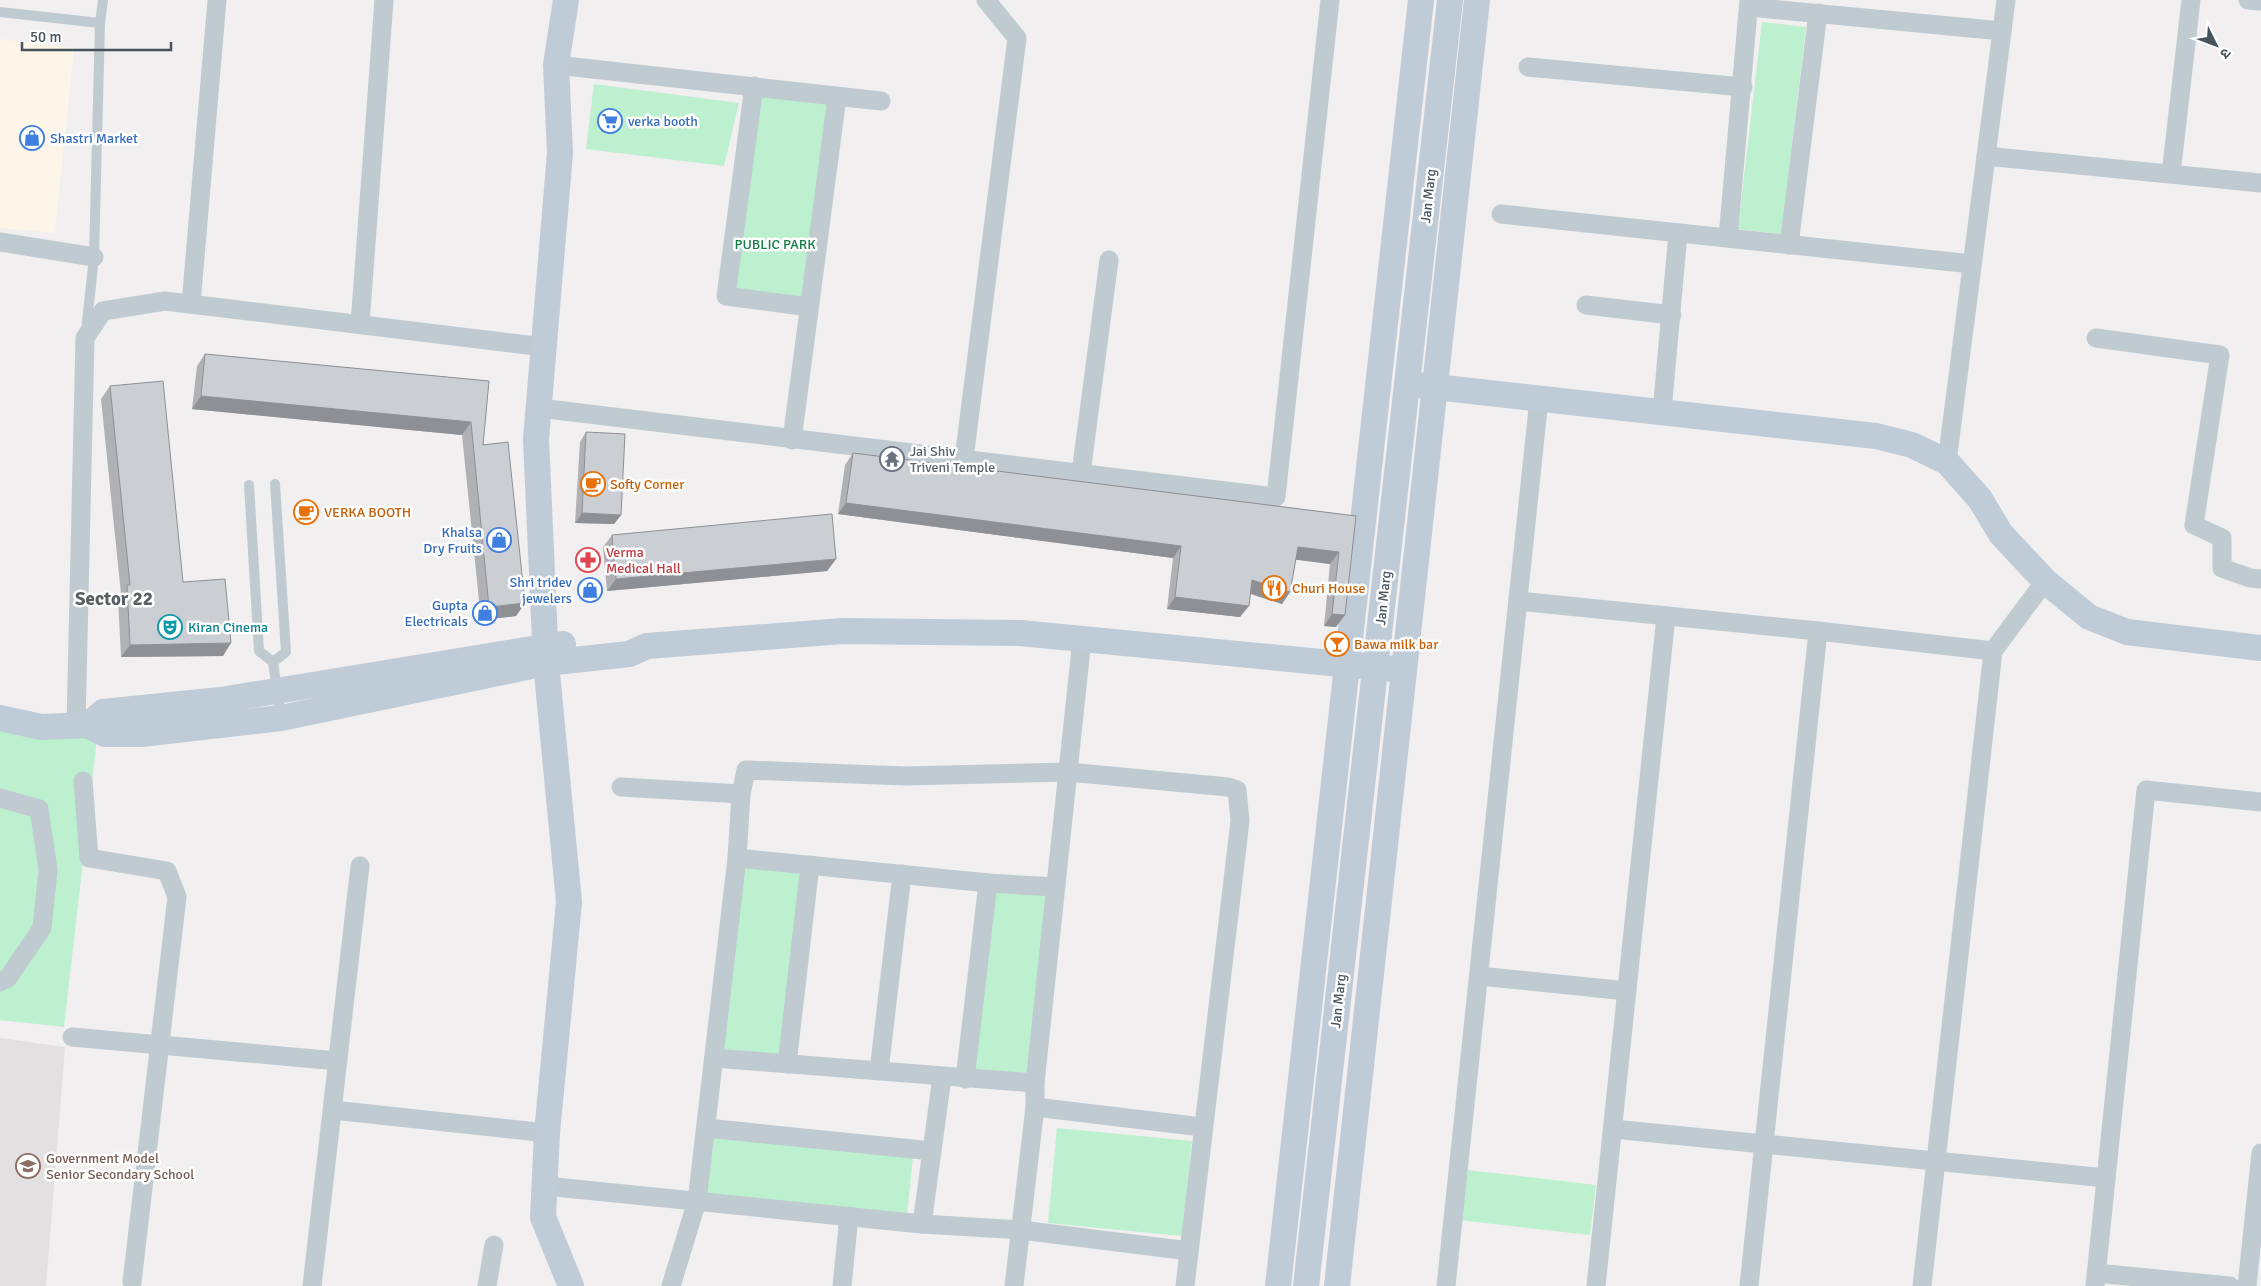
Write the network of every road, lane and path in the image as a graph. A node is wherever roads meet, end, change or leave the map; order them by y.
1 (103, 0) edge
2 (217, 0) edge
3 (384, 0) edge
4 (986, 0) edge
5 (1330, 0) edge
6 (1421, 0) edge
7 (1450, 0) edge
8 (1477, 0) edge
9 (2006, 0) edge
10 (2191, 0) edge
11 (2248, 0) edge
12 (565, 1) edge
13 (2261, 2) edge
14 (1749, 3) edge
15 (0, 12) edge
16 (1818, 13) junction
17 (100, 24) junction
18 (2002, 31) junction
19 (556, 65) junction
20 (1528, 67) dead end
21 (754, 86) junction
22 (1743, 87) junction
23 (836, 97) junction
24 (881, 101) dead end
25 (1986, 156) junction
26 (2171, 174) junction
27 (2261, 183) edge
28 (1501, 214) dead end
29 (1678, 233) junction
30 (1728, 238) junction
31 (0, 242) edge
32 (1789, 245) junction
33 (94, 257) junction
34 (1109, 260) dead end
35 (1972, 264) junction
36 (191, 304) junction
37 (1586, 305) dead end
38 (809, 307) junction
39 (1672, 315) junction
40 (360, 324) junction
41 (86, 338) junction
42 (2096, 338) dead end
43 (544, 347) junction
44 (1407, 384) junction
45 (1435, 387) junction
46 (1539, 398) junction
47 (539, 408) junction
48 (1662, 412) junction
49 (792, 440) junction
50 (964, 459) junction
51 (1946, 462) junction
52 (1082, 473) junction
53 (275, 484) dead end
54 (248, 485) dead end
55 (2261, 579) edge
56 (2045, 581) junction
57 (1518, 601) junction
58 (1666, 616) junction
59 (1818, 631) junction
60 (1082, 639) junction
61 (2261, 648) edge
62 (1993, 651) junction
63 (546, 654) junction
64 (273, 662) junction
65 (1346, 664) junction
66 (1375, 667) junction
67 (1404, 670) junction
68 (277, 691) junction
69 (0, 718) edge
70 (281, 718) junction
71 (82, 725) junction
72 (1068, 772) junction
73 (83, 781) dead end
74 (621, 787) dead end
75 (741, 794) junction
76 (0, 798) edge
77 (2261, 802) edge
78 (737, 858) junction
79 (810, 865) junction
80 (360, 866) dead end
81 (902, 874) junction
82 (988, 883) junction
83 (1056, 887) junction
84 (1479, 976) junction
85 (0, 982) edge
86 (1627, 991) junction
87 (72, 1037) dead end
88 (159, 1045) junction
89 (714, 1058) junction
90 (338, 1061) junction
91 (787, 1064) junction
92 (879, 1071) junction
93 (942, 1077) junction
94 (966, 1079) junction
95 (1035, 1083) junction
96 (1035, 1107) junction
97 (332, 1110) junction
98 (1202, 1127) junction
99 (706, 1128) junction
100 (1613, 1129) junction
101 (546, 1133) junction
102 (1764, 1144) junction
103 (932, 1151) junction
104 (2261, 1153) edge
105 (1935, 1161) junction
106 (2106, 1178) junction
107 (545, 1186) junction
108 (697, 1201) junction
109 (849, 1216) junction
110 (922, 1224) junction
111 (1021, 1230) junction
112 (494, 1245) dead end
113 (1188, 1251) junction
114 (2095, 1279) edge
115 (132, 1282) dead end
116 (312, 1286) edge
117 (487, 1286) edge
118 (571, 1286) edge
119 (671, 1286) edge
120 (842, 1286) edge
121 (1014, 1286) edge
122 (1184, 1286) edge
123 (1278, 1286) edge
124 (1306, 1286) edge
125 (1337, 1286) edge
126 (1446, 1286) edge
127 (1596, 1286) edge
128 (1749, 1286) edge
129 (1922, 1286) edge
130 (2230, 1286) edge
131 (2247, 1286) edge

1 - 17 lane
2 - 36 street
3 - 40 street
4 - 50 street
5 - 52 street
6 - 65 street
7 - 44 street, Jan Marg
8 - 45 street, Jan Marg
9 - 18 street
10 - 26 street
11 - 13 street
12 - 19 street
14 - 16 street
14 - 22 street
15 - 17 lane
16 - 18 street
16 - 32 street
17 - 33 lane
18 - 25 street
19 - 21 street
19 - 43 street
20 - 22 street
21 - 23 street
21 - 38 street
22 - 30 street
23 - 24 street
23 - 38 street
25 - 26 street
25 - 35 street
26 - 27 street
28 - 29 street
29 - 30 street
29 - 39 street
30 - 32 street
31 - 33 street
32 - 35 street
33 - 41 lane
34 - 52 street
35 - 51 street
36 - 40 street
36 - 41 street
37 - 39 street
38 - 49 street
39 - 48 street
40 - 43 street
41 - 71 street
42 - 55 street
43 - 47 street
44 - 45 street
44 - 66 street, Jan Marg
45 - 46 street
45 - 67 street, Jan Marg
46 - 48 street
46 - 57 street
47 - 49 street
47 - 63 street
48 - 51 street
49 - 50 street
50 - 52 street
51 - 56 street
53 - 64 lane
54 - 64 lane
56 - 61 street
56 - 62 street
57 - 58 street
57 - 84 street
58 - 59 street
58 - 86 street
59 - 62 street
59 - 102 street
60 - 63 street
60 - 65 street
60 - 72 street
62 - 105 street
63 - 68 street
63 - 70 street
63 - 101 street
64 - 68 lane
65 - 66 street
65 - 123 street
66 - 67 street
66 - 124 street, Jan Marg
67 - 125 street, Jan Marg
68 - 70 lane
68 - 71 street
69 - 71 street
70 - 71 street
72 - 75 street
72 - 83 street
72 - 98 street
73 - 88 street
74 - 75 street
75 - 78 street
76 - 85 street
77 - 106 street
78 - 79 street
78 - 89 street
79 - 81 street
79 - 91 street
80 - 90 street
81 - 82 street
81 - 92 street
82 - 83 street
82 - 94 street
83 - 95 street
84 - 86 street
84 - 126 street
86 - 100 street
87 - 88 street
88 - 90 street
88 - 115 street
89 - 91 street
89 - 99 street
90 - 97 street
91 - 92 street
92 - 93 street
93 - 94 street
93 - 103 street
94 - 95 street
95 - 96 street
96 - 98 street
96 - 111 street
97 - 101 street
97 - 116 street
98 - 113 street
99 - 103 street
99 - 108 street
100 - 102 street
100 - 127 street
101 - 107 street
102 - 105 street
102 - 128 street
103 - 110 street
104 - 131 street
105 - 106 street
105 - 129 street
106 - 114 street
107 - 108 street
107 - 118 street
108 - 109 street
108 - 119 street
109 - 110 street
109 - 120 street
110 - 111 street
111 - 113 street
111 - 121 street
112 - 117 street
113 - 122 street
114 - 130 street

